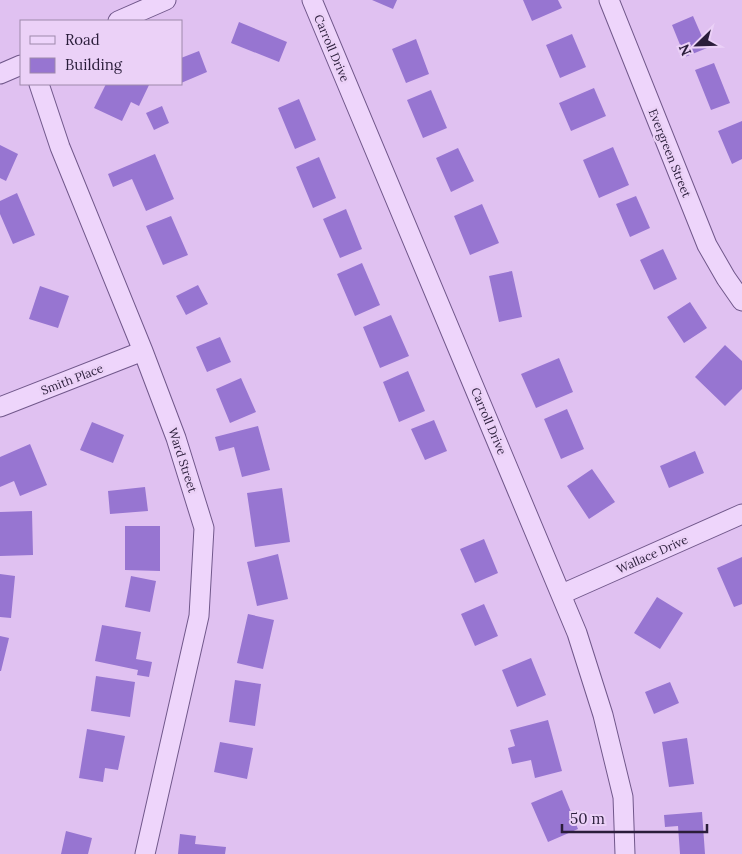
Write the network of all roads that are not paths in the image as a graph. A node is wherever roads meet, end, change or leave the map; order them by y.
1 (312, 0) edge
2 (608, 0) edge
3 (158, 2) edge
4 (120, 20) edge
5 (20, 65) edge
6 (0, 74) edge
7 (39, 85) edge
8 (742, 301) edge
9 (143, 351) junction
10 (0, 407) edge
11 (742, 514) edge
12 (562, 594) junction
13 (145, 854) edge
14 (625, 854) edge

1 - 12 street, Carroll Drive
2 - 8 street, Evergreen Street
3 - 4 street
5 - 6 street
7 - 9 street, Ward Street
9 - 10 street, Smith Place
9 - 13 street, Ward Street
11 - 12 street, Wallace Drive
12 - 14 street, Carroll Drive

